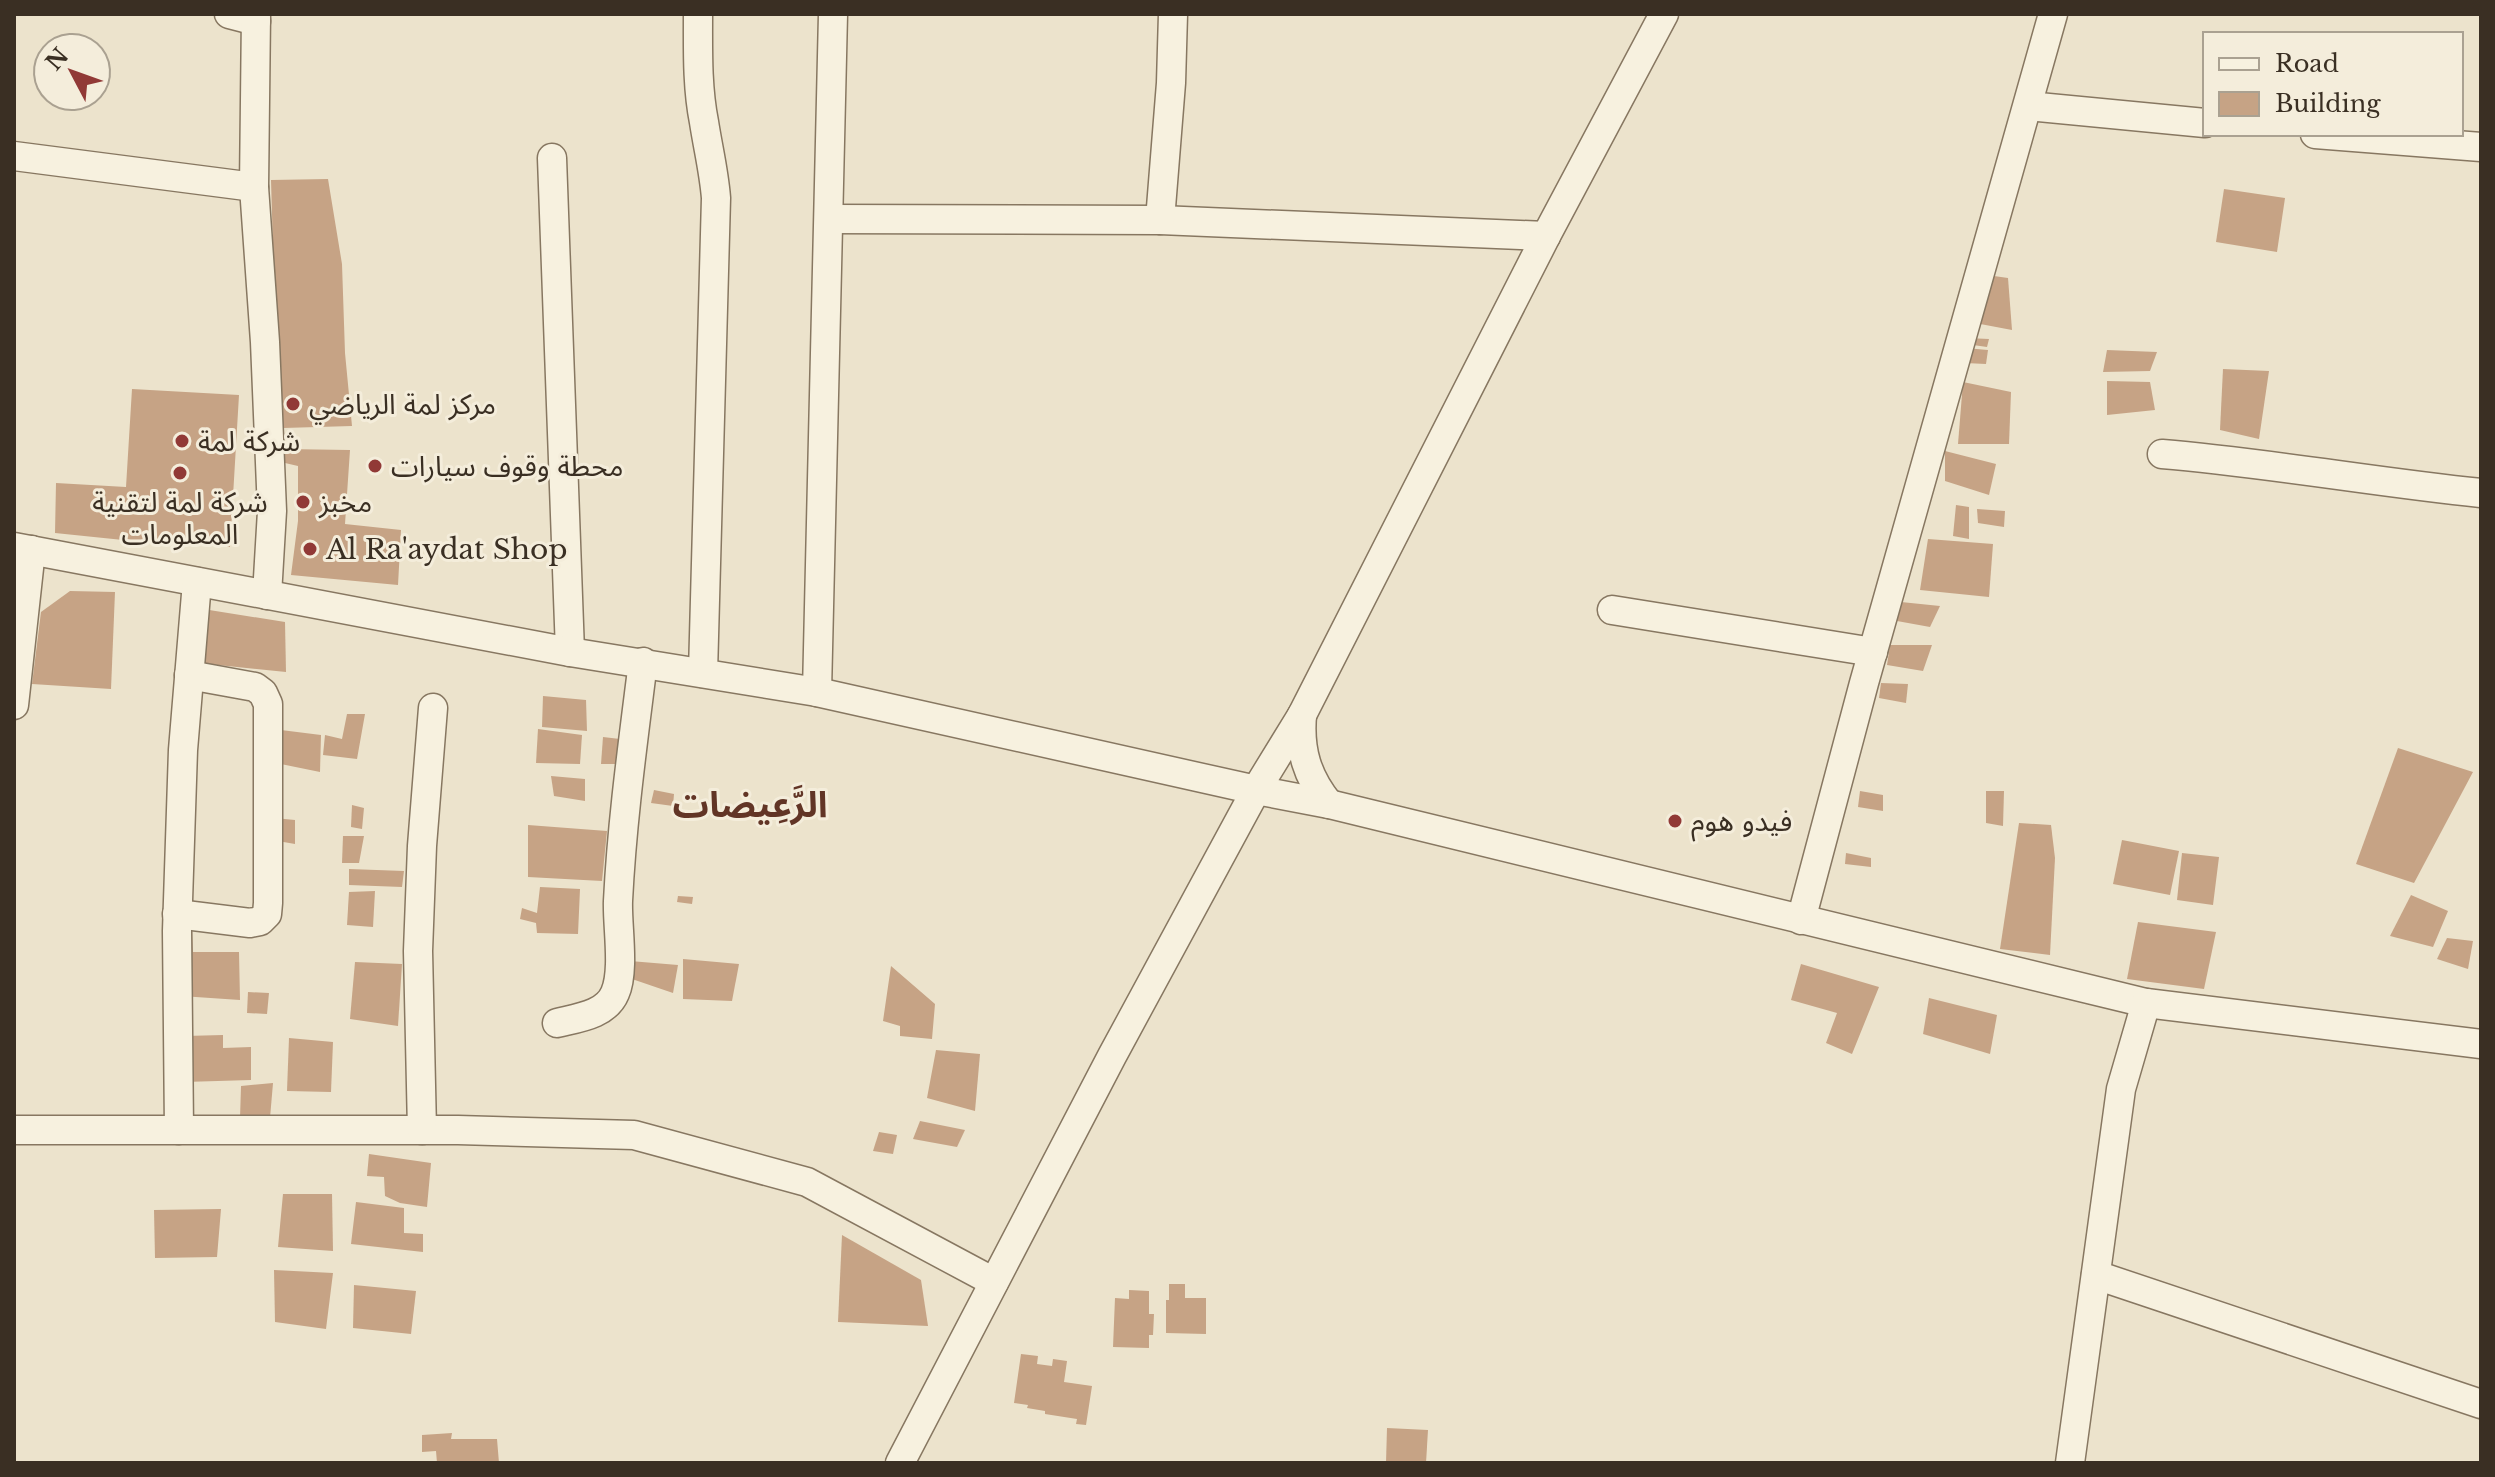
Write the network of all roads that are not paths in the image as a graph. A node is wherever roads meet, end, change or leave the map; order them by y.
1 (698, 14) edge
2 (833, 14) edge
3 (1173, 14) edge
4 (1664, 14) edge
5 (2053, 14) edge
6 (247, 16) edge
7 (2028, 106) junction
8 (2203, 123) edge
9 (2341, 136) edge
10 (2481, 147) edge
11 (14, 156) edge
12 (552, 158) dead end
13 (254, 187) junction
14 (829, 219) junction
15 (1160, 220) junction
16 (1546, 236) junction
17 (2162, 454) dead end
18 (2481, 493) edge
19 (22, 549) edge
20 (197, 582) junction
21 (267, 595) junction
22 (1612, 610) dead end
23 (570, 652) junction
24 (1873, 652) junction
25 (643, 662) junction
26 (703, 673) junction
27 (189, 675) junction
28 (817, 692) junction
29 (14, 705) edge
30 (433, 708) dead end
31 (1302, 715) junction
32 (1256, 790) junction
33 (1329, 804) junction
34 (177, 914) junction
35 (1801, 920) junction
36 (2146, 1003) junction
37 (557, 1023) dead end
38 (2481, 1044) edge
39 (14, 1130) edge
40 (179, 1130) junction
41 (422, 1130) junction
42 (2096, 1275) junction
43 (994, 1282) junction
44 (2481, 1404) edge
45 (900, 1463) edge
46 (2070, 1463) edge

1 - 26 street
2 - 14 street
3 - 15 street
4 - 16 street
5 - 7 street
6 - 13 street
7 - 8 street
7 - 24 street
9 - 10 street
11 - 13 street
12 - 23 street
13 - 21 street
14 - 15 street
14 - 28 street
15 - 16 street
16 - 31 street
17 - 18 street
19 - 20 street
19 - 29 street
20 - 21 street
20 - 27 street
21 - 23 street
22 - 24 street
23 - 25 street
24 - 35 street
25 - 26 street
25 - 37 street
26 - 28 street
27 - 34 street
27 - 34 street
28 - 32 street
30 - 41 street
31 - 32 street
31 - 33 street
32 - 33 street
32 - 43 street
33 - 35 street
34 - 40 street
35 - 36 street
36 - 38 street
36 - 42 street
39 - 40 street
40 - 41 street
41 - 43 street
42 - 44 street
42 - 46 street
43 - 45 street

